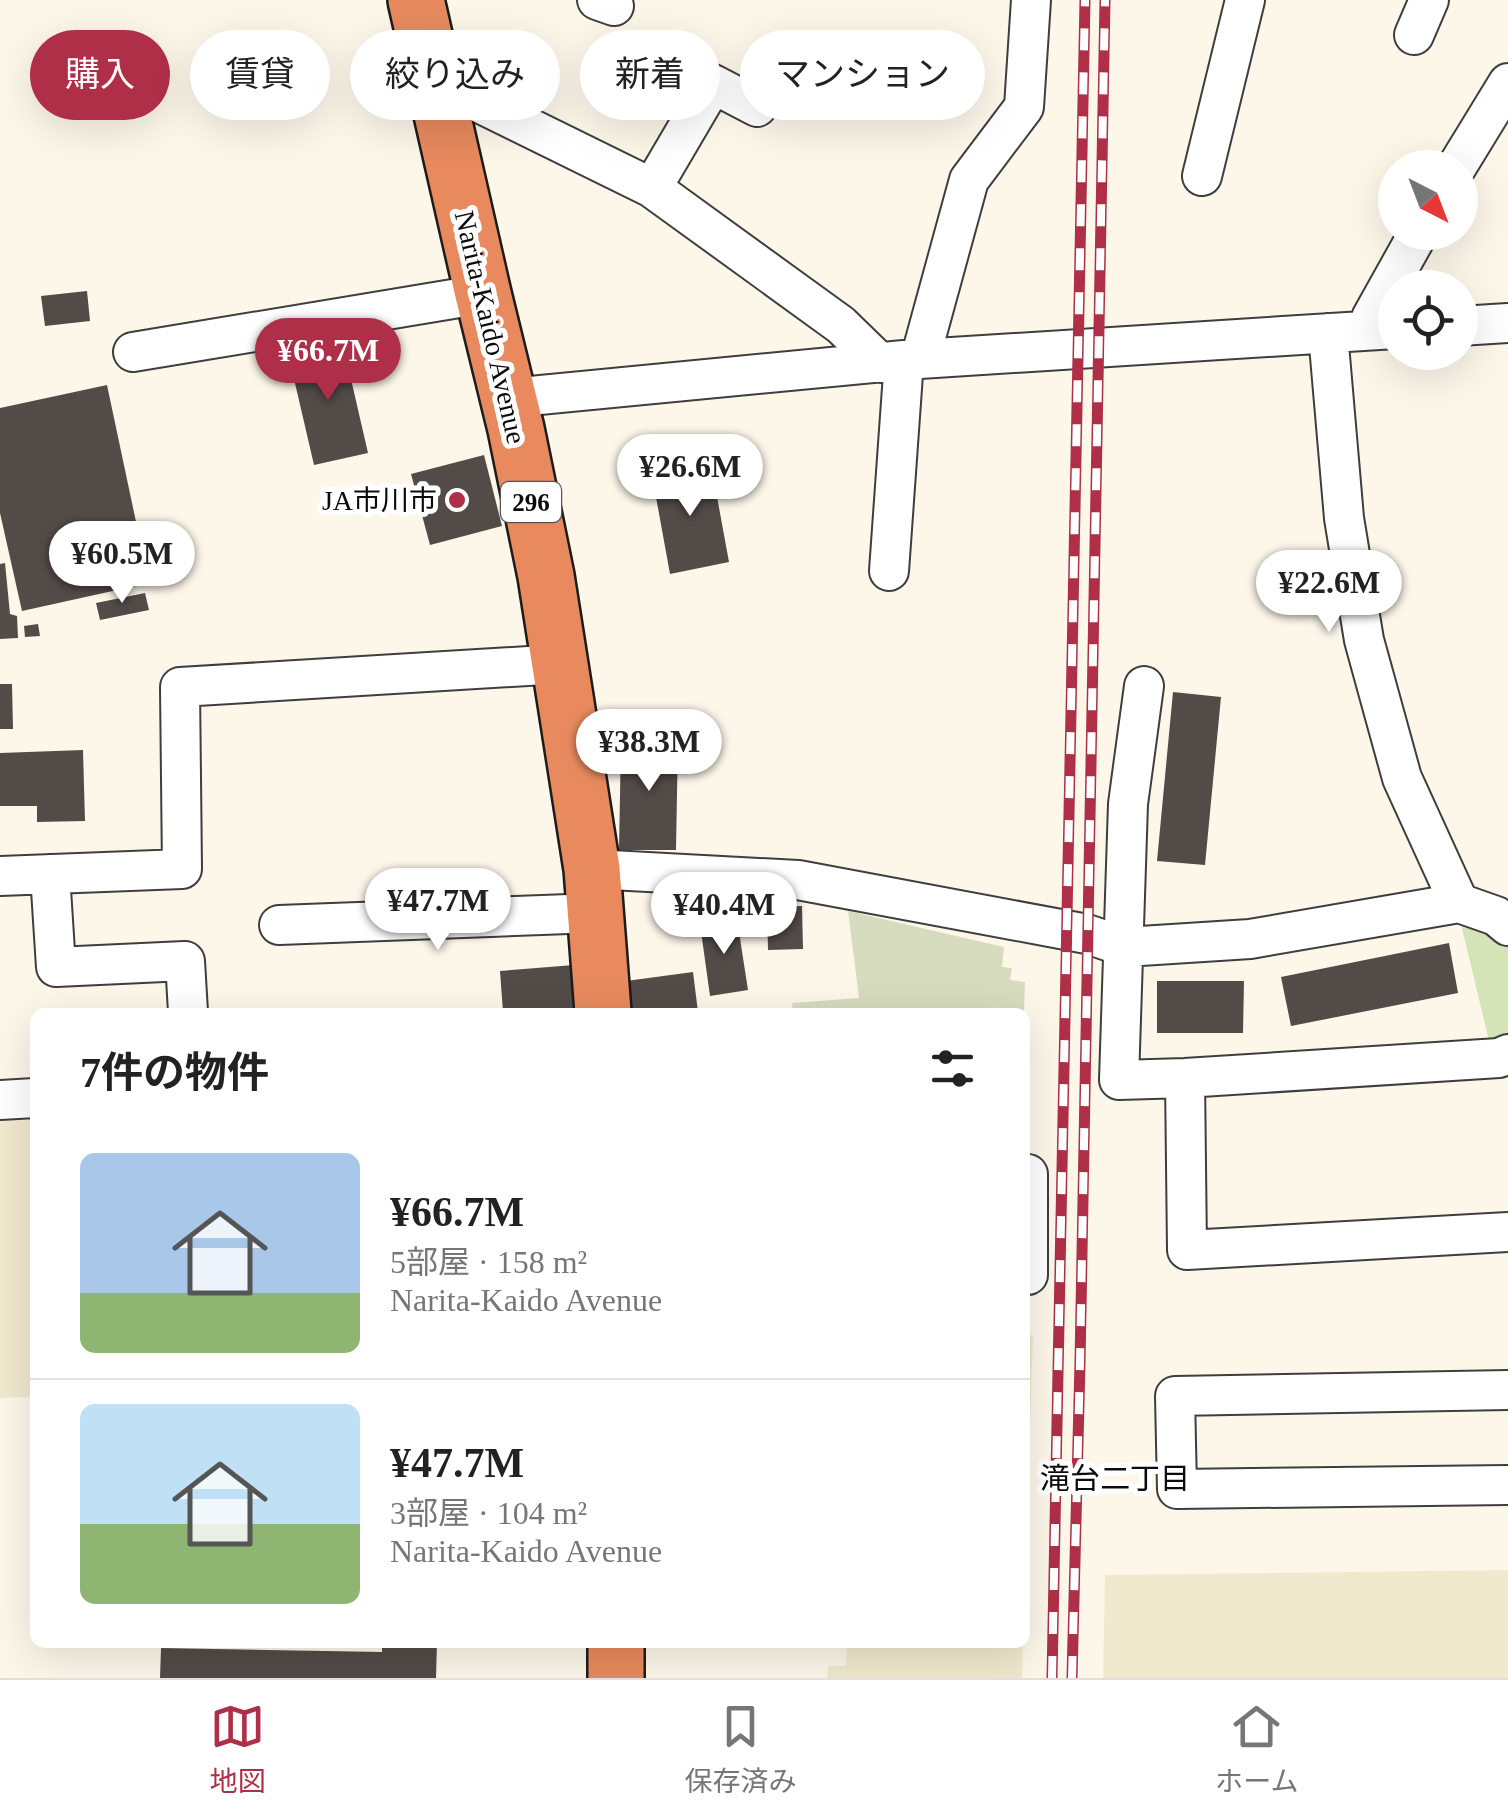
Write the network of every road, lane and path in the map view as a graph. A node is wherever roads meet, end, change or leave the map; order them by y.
1 (416, 0) edge
2 (1031, 0) edge
3 (1244, 0) edge
4 (1428, 0) edge
5 (423, 30) edge
6 (1414, 36) dead end
7 (1506, 89) edge
8 (740, 98) edge
9 (444, 120) edge
10 (512, 120) edge
11 (1467, 150) edge
12 (1202, 176) dead end
13 (652, 188) junction
14 (483, 294) junction
15 (1508, 323) edge
16 (1478, 325) edge
17 (1378, 330) edge
18 (1328, 333) junction
19 (133, 352) dead end
20 (901, 361) junction
21 (508, 398) junction
22 (889, 570) dead end
23 (562, 664) junction
24 (1144, 686) dead end
25 (50, 874) junction
26 (0, 876) edge
27 (594, 891) junction
28 (1459, 904) junction
29 (1504, 917) edge
30 (279, 925) dead end
31 (1125, 947) junction
32 (188, 1008) edge
33 (604, 1008) edge
34 (1508, 1054) edge
35 (1185, 1078) junction
36 (30, 1098) edge
37 (0, 1100) edge
38 (1508, 1232) edge
39 (1508, 1390) edge
40 (1508, 1485) edge
41 (616, 1648) edge
42 (616, 1678) edge

1 - 5 highway, Narita-Kaido Avenue / 296
2 - 20 street
3 - 12 street
4 - 6 street
7 - 11 street
8 - 13 street
9 - 14 highway, Narita-Kaido Avenue / 296
10 - 13 street
13 - 20 street
14 - 19 street
14 - 21 highway, Narita-Kaido Avenue / 296
15 - 16 street
17 - 18 street
18 - 20 street
18 - 28 street
20 - 21 street
20 - 22 street
21 - 23 highway, Narita-Kaido Avenue / 296
23 - 25 street
23 - 27 highway, Narita-Kaido Avenue / 296
24 - 31 street
25 - 26 street
25 - 32 street
27 - 30 street
27 - 31 street
27 - 33 highway, Narita-Kaido Avenue / 296
28 - 29 street
28 - 31 street
31 - 35 street
34 - 35 street
35 - 38 street
36 - 37 street
39 - 40 street
41 - 42 highway

